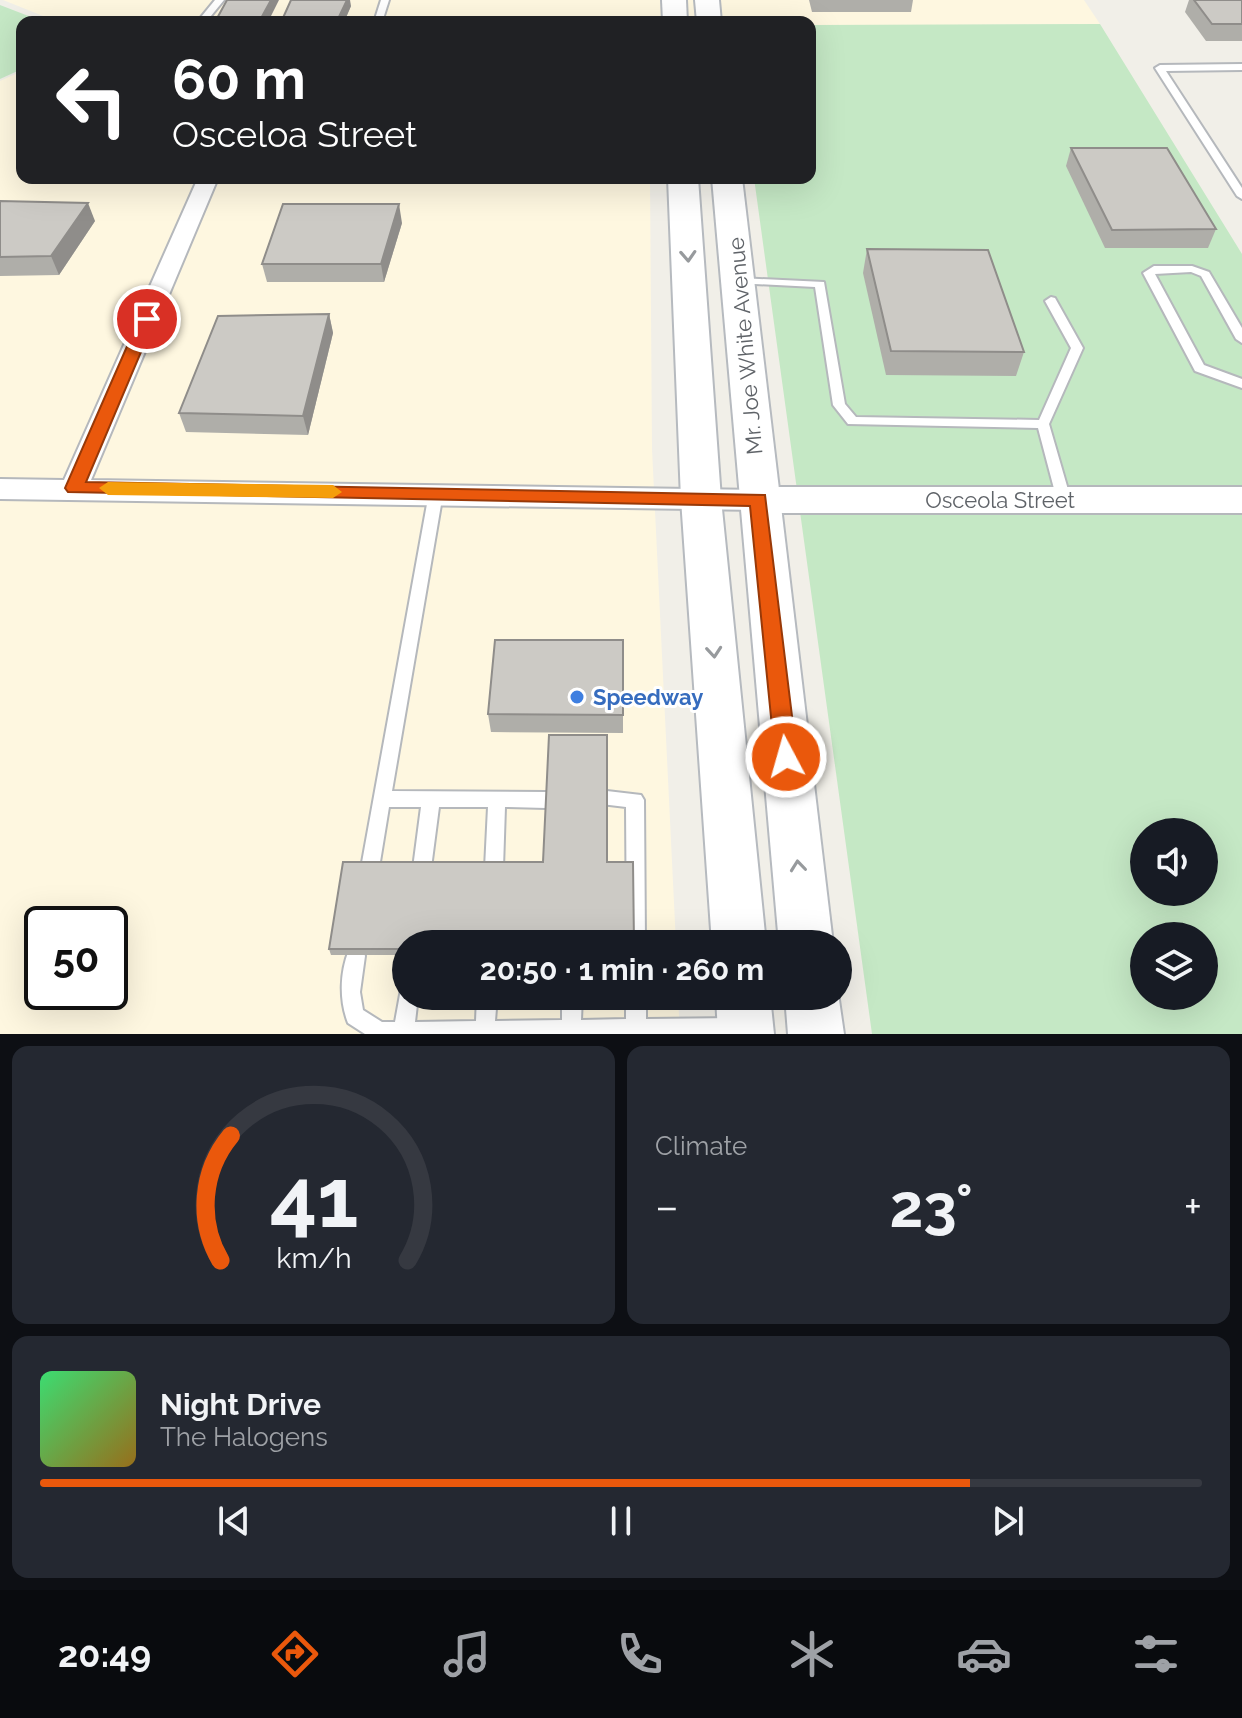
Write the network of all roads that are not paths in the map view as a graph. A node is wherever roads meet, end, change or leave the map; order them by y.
1 (220, 0) edge
2 (206, 16) edge
3 (1242, 67) edge
4 (205, 184) edge
5 (683, 184) edge
6 (728, 184) edge
7 (1242, 196) edge
8 (740, 281) junction
9 (1051, 301) dead end
10 (1242, 339) edge
11 (1242, 384) edge
12 (1043, 424) junction
13 (74, 488) junction
14 (0, 489) edge
15 (436, 493) junction
16 (701, 499) junction
17 (759, 500) junction
18 (1064, 500) junction
19 (1242, 500) edge
20 (383, 799) junction
21 (431, 799) junction
22 (497, 799) junction
23 (607, 799) edge
24 (546, 800) edge
25 (370, 868) edge
26 (422, 868) edge
27 (494, 868) edge
28 (636, 930) edge
29 (738, 930) edge
30 (805, 930) edge
31 (356, 956) edge
32 (406, 1010) edge
33 (486, 1010) edge
34 (572, 1010) edge
35 (636, 1010) edge
36 (813, 1010) edge
37 (745, 1019) edge
38 (636, 1029) junction
39 (571, 1030) junction
40 (404, 1031) junction
41 (485, 1031) junction
42 (816, 1034) edge

1 - 2 lane
3 - 7 lane
4 - 13 street
5 -> 16 main road
6 - 8 main road, Mr. Joe White Avenue
8 - 12 lane
8 - 17 main road, Mr. Joe White Avenue
9 - 12 lane
10 - 11 lane
12 - 18 lane
13 - 14 street
13 - 15 street
15 - 16 street
15 - 20 lane
16 - 17 street
16 -> 29 main road
17 - 18 street, Osceola Street
30 -> 17 main road, Mr. Joe White Avenue
18 - 19 street, Osceola Street
20 - 21 lane
20 - 25 lane
21 - 22 lane
21 - 26 lane
22 - 24 lane
22 - 27 lane
23 - 28 lane
31 - 40 lane
32 - 40 lane
33 - 41 lane
34 - 39 lane
35 - 38 lane
36 - 42 main road
37 - 38 lane
38 - 39 lane
39 - 41 lane
40 - 41 lane

